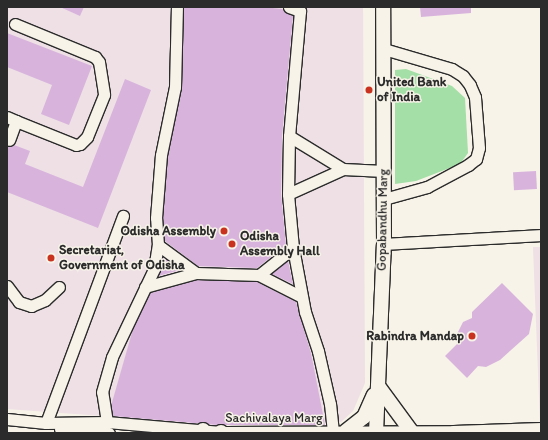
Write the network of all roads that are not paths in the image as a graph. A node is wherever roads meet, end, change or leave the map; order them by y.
1 (177, 7) edge
2 (289, 7) edge
3 (384, 7) edge
4 (15, 24) dead end
5 (384, 49) junction
6 (12, 119) edge
7 (290, 136) junction
8 (9, 140) dead end
9 (343, 169) junction
10 (384, 171) junction
11 (288, 194) junction
12 (384, 199) junction
13 (123, 216) dead end
14 (541, 235) edge
15 (384, 244) junction
16 (158, 245) junction
17 (293, 248) junction
18 (196, 273) junction
19 (259, 275) junction
20 (7, 286) edge
21 (59, 287) dead end
22 (145, 287) junction
23 (302, 297) junction
24 (378, 386) junction
25 (7, 419) edge
26 (46, 423) junction
27 (7, 424) edge
28 (108, 428) edge
29 (541, 428) edge
30 (411, 431) junction
31 (203, 432) edge
32 (221, 432) edge
33 (340, 432) junction
34 (376, 432) edge

1 - 16 street
2 - 7 street
3 - 5 main road, Gopabandhu Marg
4 - 6 street
5 - 10 main road, Gopabandhu Marg
5 - 12 street
6 - 8 street
7 - 9 street
7 - 11 street
9 - 10 street
9 - 11 street
10 - 12 main road, Gopabandhu Marg
11 - 17 street
12 - 15 main road, Gopabandhu Marg
13 - 26 street
14 - 15 street
15 - 24 main road, Gopabandhu Marg
16 - 18 street
16 - 22 street
17 - 19 street
17 - 23 street
18 - 19 street
18 - 22 street
19 - 23 street
20 - 21 street
22 - 28 street
23 - 33 street
24 - 30 main road
24 - 33 main road
24 - 34 main road, Gopabandhu Marg
25 - 26 street, Sachivalaya Marg
26 - 28 street, Sachivalaya Marg
27 - 28 street, Sachivalaya Marg
28 - 31 street, Sachivalaya Marg
29 - 30 street, Sachivalaya Marg
30 - 34 street, Sachivalaya Marg
31 - 32 street, Sachivalaya Marg
32 - 33 street, Sachivalaya Marg
33 - 34 street, Sachivalaya Marg

